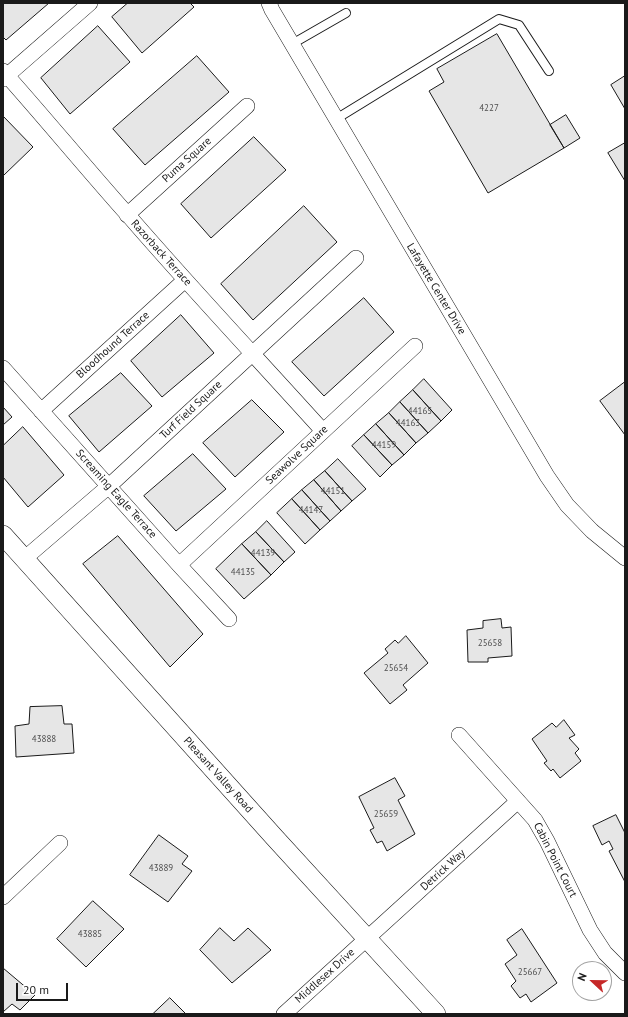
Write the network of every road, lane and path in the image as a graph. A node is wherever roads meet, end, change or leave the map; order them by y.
1 (90, 3) edge
2 (269, 3) edge
3 (346, 13) dead end
4 (292, 44) junction
5 (549, 71) dead end
6 (4, 75) edge
7 (247, 106) dead end
8 (336, 119) junction
9 (127, 215) junction
10 (356, 258) dead end
11 (185, 280) junction
12 (415, 346) dead end
13 (253, 353) junction
14 (3, 368) edge
15 (41, 411) junction
16 (323, 431) junction
17 (109, 486) junction
18 (3, 535) edge
19 (625, 558) edge
20 (24, 559) junction
21 (179, 565) junction
22 (229, 619) dead end
23 (459, 735) dead end
24 (518, 801) junction
25 (60, 843) dead end
26 (3, 897) edge
27 (367, 939) junction
28 (625, 973) edge
29 (284, 1014) edge
30 (436, 1014) edge

1 - 6 street
2 - 4 street, Lafayette Center Drive
3 - 4 lane
4 - 8 street, Lafayette Center Drive
5 - 8 lane
6 - 9 street, Razorback Terrace
7 - 9 street, Puma Square
8 - 19 street, Lafayette Center Drive
9 - 11 street, Razorback Terrace
10 - 13 street, Turf Field Square
11 - 13 street, Razorback Terrace
11 - 15 street, Bloodhound Terrace
12 - 16 street, Seawolve Square
13 - 16 street, Razorback Terrace
13 - 17 street, Turf Field Square
14 - 15 street, Screaming Eagle Terrace
15 - 17 street, Screaming Eagle Terrace
16 - 21 street, Seawolve Square
17 - 20 street, Turf Field Square
17 - 21 street, Screaming Eagle Terrace
18 - 20 street, Pleasant Valley Road
20 - 27 street, Pleasant Valley Road
21 - 22 street, Screaming Eagle Terrace
23 - 24 street, Cabin Point Court
24 - 27 street, Detrick Way
24 - 28 street, Cabin Point Court
25 - 26 street
27 - 29 street, Middlesex Drive
27 - 30 street, Pleasant Valley Road

